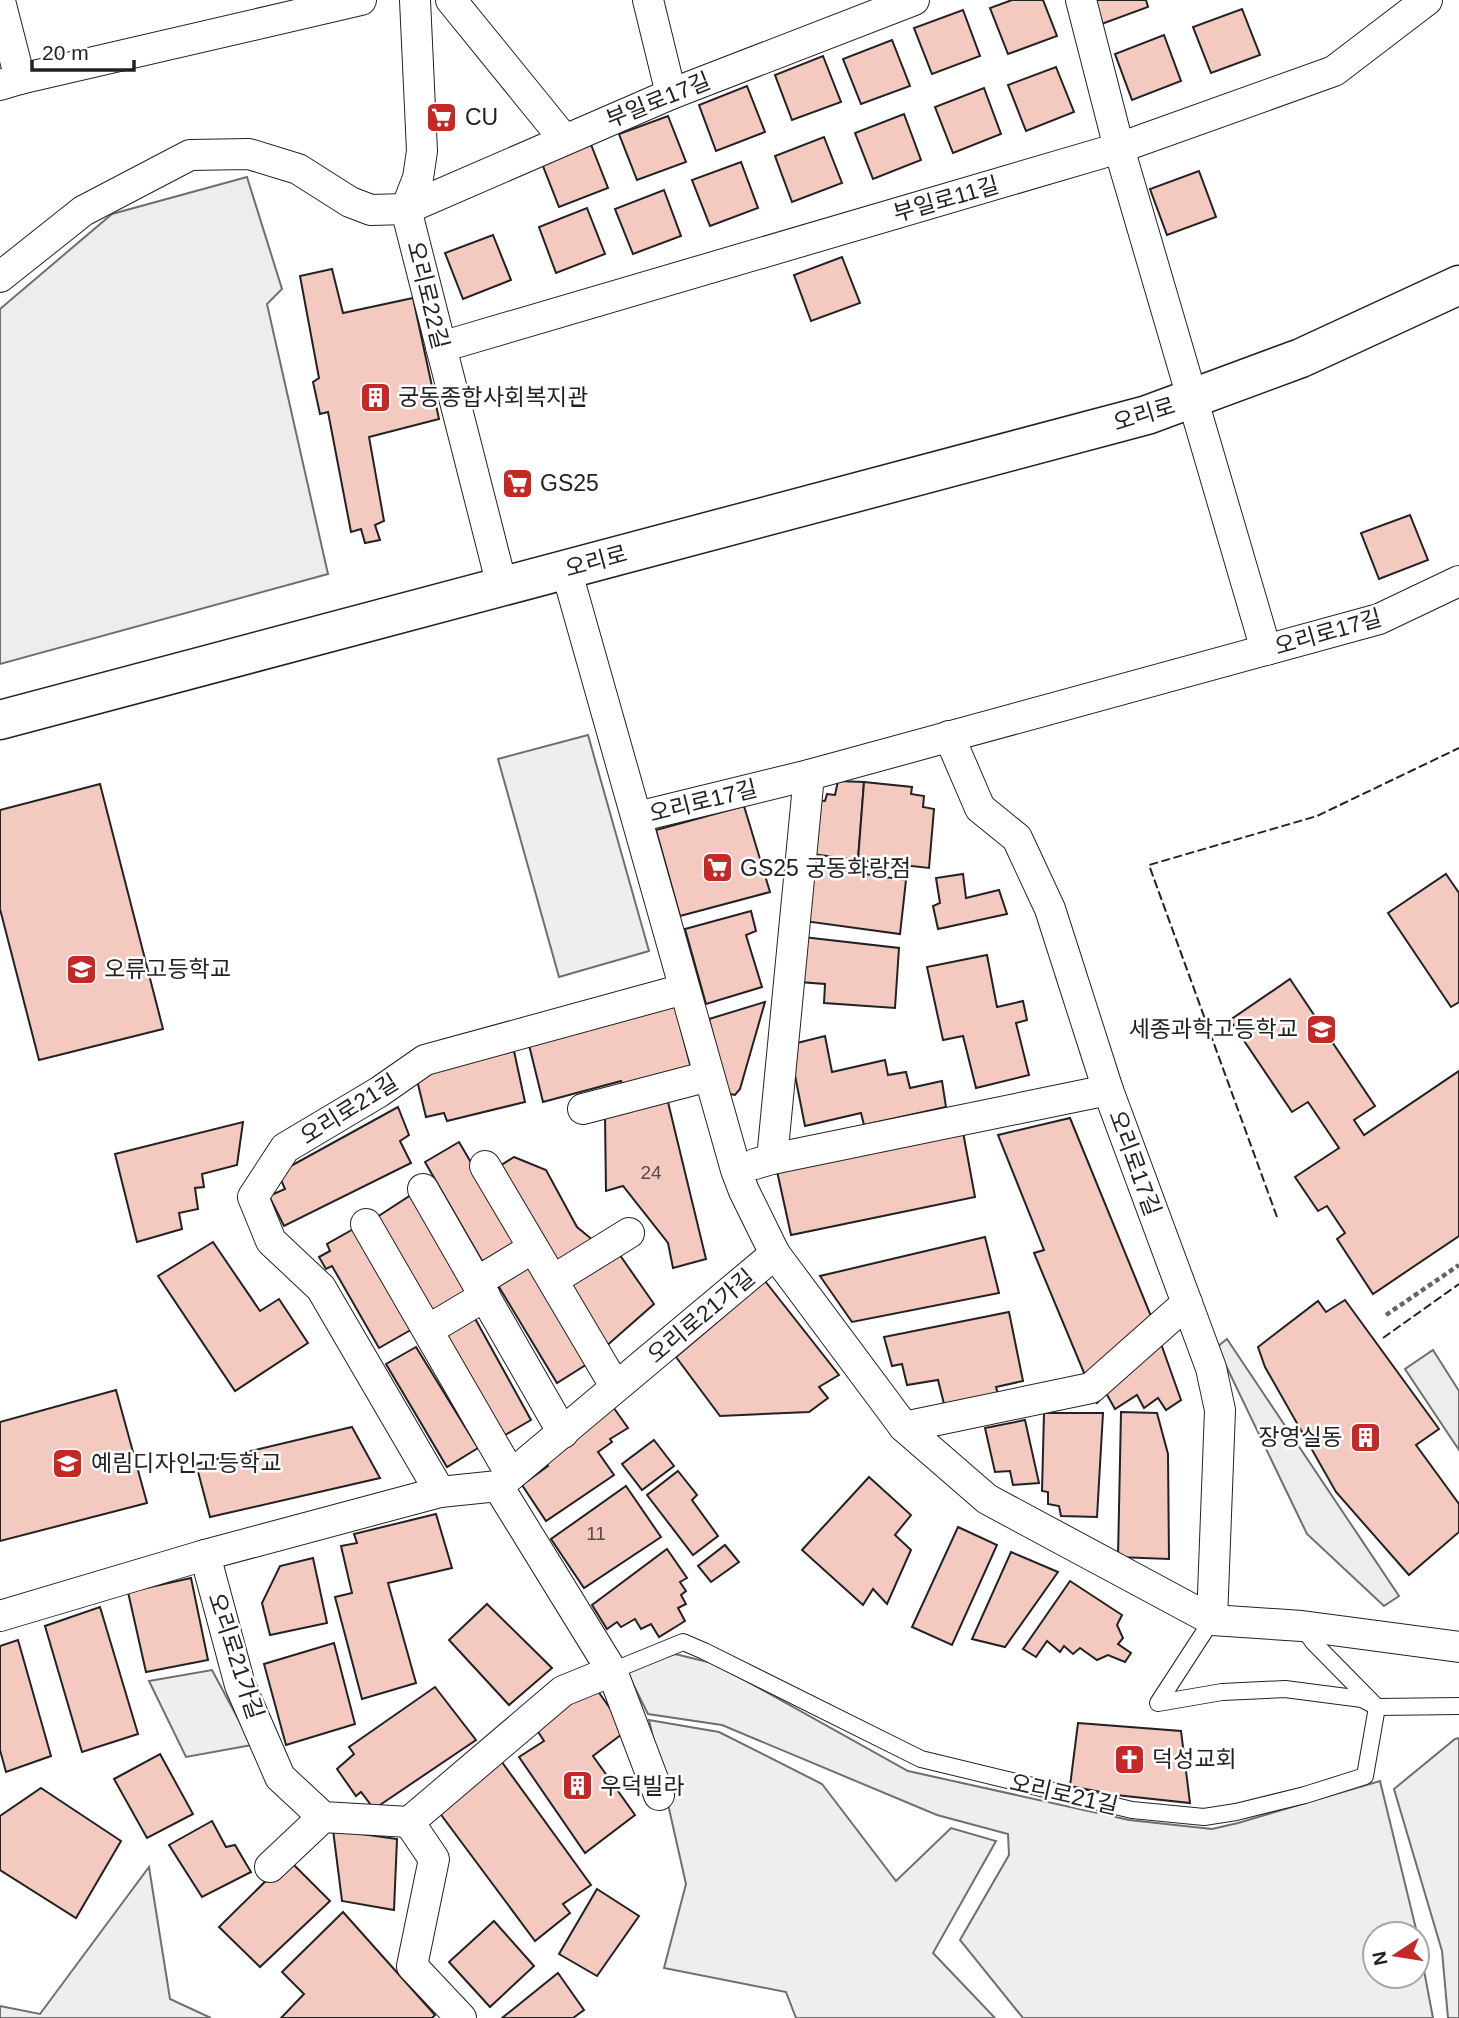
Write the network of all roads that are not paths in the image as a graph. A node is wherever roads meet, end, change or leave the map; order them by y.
1 (361, 0) edge
2 (415, 0) edge
3 (451, 0) edge
4 (648, 0) edge
5 (914, 0) edge
6 (1081, 0) edge
7 (1427, 0) edge
8 (0, 1) edge
9 (10, 82) edge
10 (671, 94) junction
11 (564, 139) junction
12 (1119, 148) junction
13 (406, 209) junction
14 (0, 277) edge
15 (1459, 285) edge
16 (441, 346) junction
17 (1191, 399) junction
18 (566, 569) junction
19 (1459, 581) edge
20 (502, 586) junction
21 (1266, 650) junction
22 (0, 720) edge
23 (949, 736) junction
24 (809, 775) junction
25 (637, 817) junction
26 (684, 989) junction
27 (709, 1076) junction
28 (1108, 1090) junction
29 (583, 1109) dead end
30 (772, 1159) junction
31 (485, 1166) dead end
32 (736, 1170) junction
33 (423, 1189) dead end
34 (366, 1224) dead end
35 (629, 1233) dead end
36 (533, 1248) junction
37 (775, 1254) junction
38 (553, 1280) junction
39 (481, 1289) junction
40 (1187, 1303) junction
41 (428, 1330) junction
42 (615, 1387) junction
43 (904, 1427) junction
44 (563, 1433) junction
45 (505, 1480) junction
46 (440, 1492) junction
47 (205, 1555) junction
48 (0, 1616) edge
49 (1212, 1620) junction
50 (1302, 1626) junction
51 (1459, 1647) edge
52 (612, 1671) junction
53 (1459, 1706) edge
54 (1377, 1707) junction
55 (659, 1794) dead end
56 (323, 1817) junction
57 (409, 1822) junction
58 (270, 1867) dead end
59 (461, 2018) edge

1 - 9 street
2 - 13 street, 오리로22길
3 - 11 street
4 - 10 street
5 - 10 street, 부일로17길
6 - 12 street, 오리로
7 - 12 street, 부일로11길
8 - 9 street
10 - 11 street, 부일로17길
11 - 13 street, 부일로17길
12 - 16 street, 부일로11길
12 - 17 street, 오리로
13 - 14 street
13 - 16 street, 오리로22길
15 - 17 main road, 오리로
16 - 20 street, 오리로22길
17 - 18 main road, 오리로
17 - 21 street, 오리로
18 - 20 main road, 오리로
18 - 25 street
19 - 21 street, 오리로17길
20 - 22 main road, 오리로
21 - 23 street, 오리로17길
23 - 24 street, 오리로17길
23 - 28 street, 오리로17길
24 - 25 street, 오리로17길
24 - 30 street
25 - 26 street
26 - 27 street
26 - 46 street, 오리로21길
27 - 29 street
27 - 32 street
28 - 30 street
28 - 40 street, 오리로17길
30 - 32 street
31 - 36 street
32 - 37 street
33 - 39 street
34 - 41 street
35 - 38 street
36 - 38 street
36 - 39 street
37 - 42 street, 오리로21가길
37 - 43 street
38 - 42 street
39 - 41 street
39 - 44 street
40 - 43 street
40 - 49 street, 오리로17길
41 - 45 street
42 - 44 street, 오리로21가길
43 - 49 street
44 - 45 street, 오리로21가길
45 - 46 street
45 - 52 street
46 - 47 street
47 - 48 street
47 - 56 street, 오리로21가길
49 - 50 street
49 - 54 lane
50 - 51 street
50 - 54 lane
52 - 54 lane, 오리로21길
52 - 55 street
52 - 57 street
53 - 54 lane
56 - 57 street
56 - 58 street
57 - 59 street

